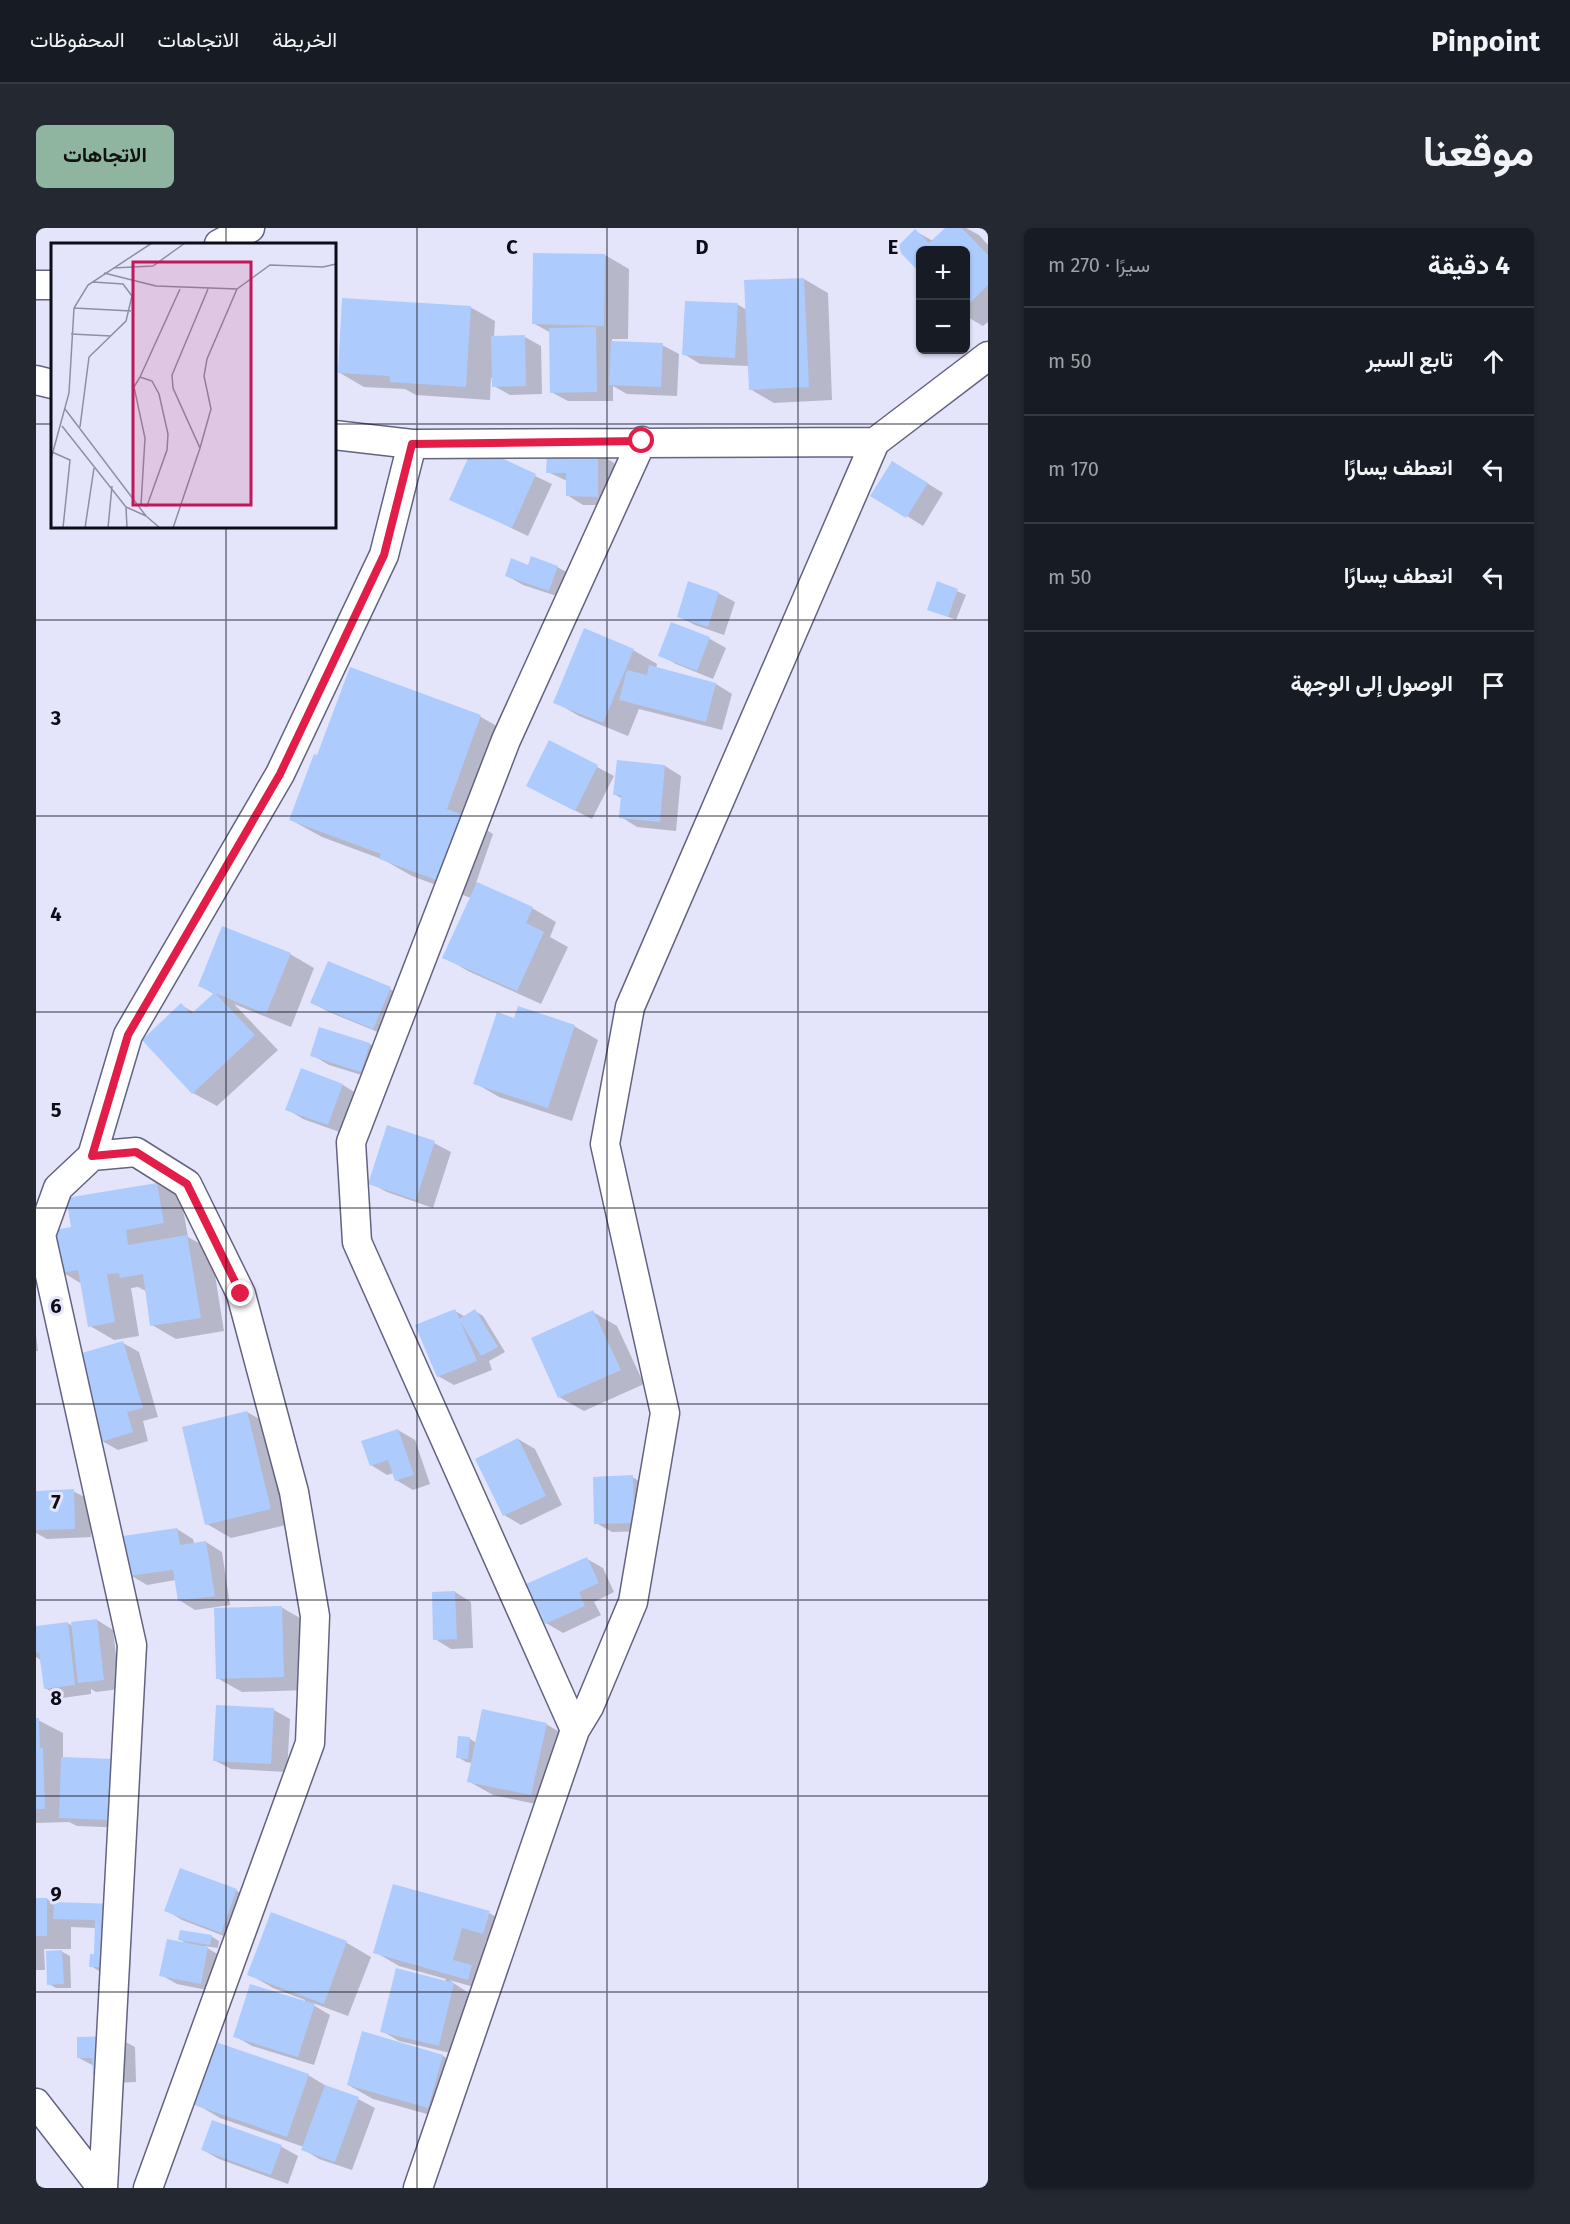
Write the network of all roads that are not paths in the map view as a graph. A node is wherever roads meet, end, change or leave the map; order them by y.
1 (250, 228) edge
2 (221, 243) edge
3 (988, 356) edge
4 (36, 380) edge
5 (51, 384) edge
6 (336, 435) edge
7 (642, 441) junction
8 (875, 442) junction
9 (412, 444) junction
10 (92, 1156) junction
11 (575, 1730) junction
12 (36, 2103) edge
13 (103, 2188) edge
14 (148, 2188) edge
15 (418, 2188) edge

1 - 2 street
3 - 8 street
4 - 5 street
6 - 9 street
7 - 8 street
7 - 9 street
7 - 11 street
8 - 11 street
9 - 10 street
10 - 13 street
10 - 14 street
11 - 15 street
12 - 13 street

